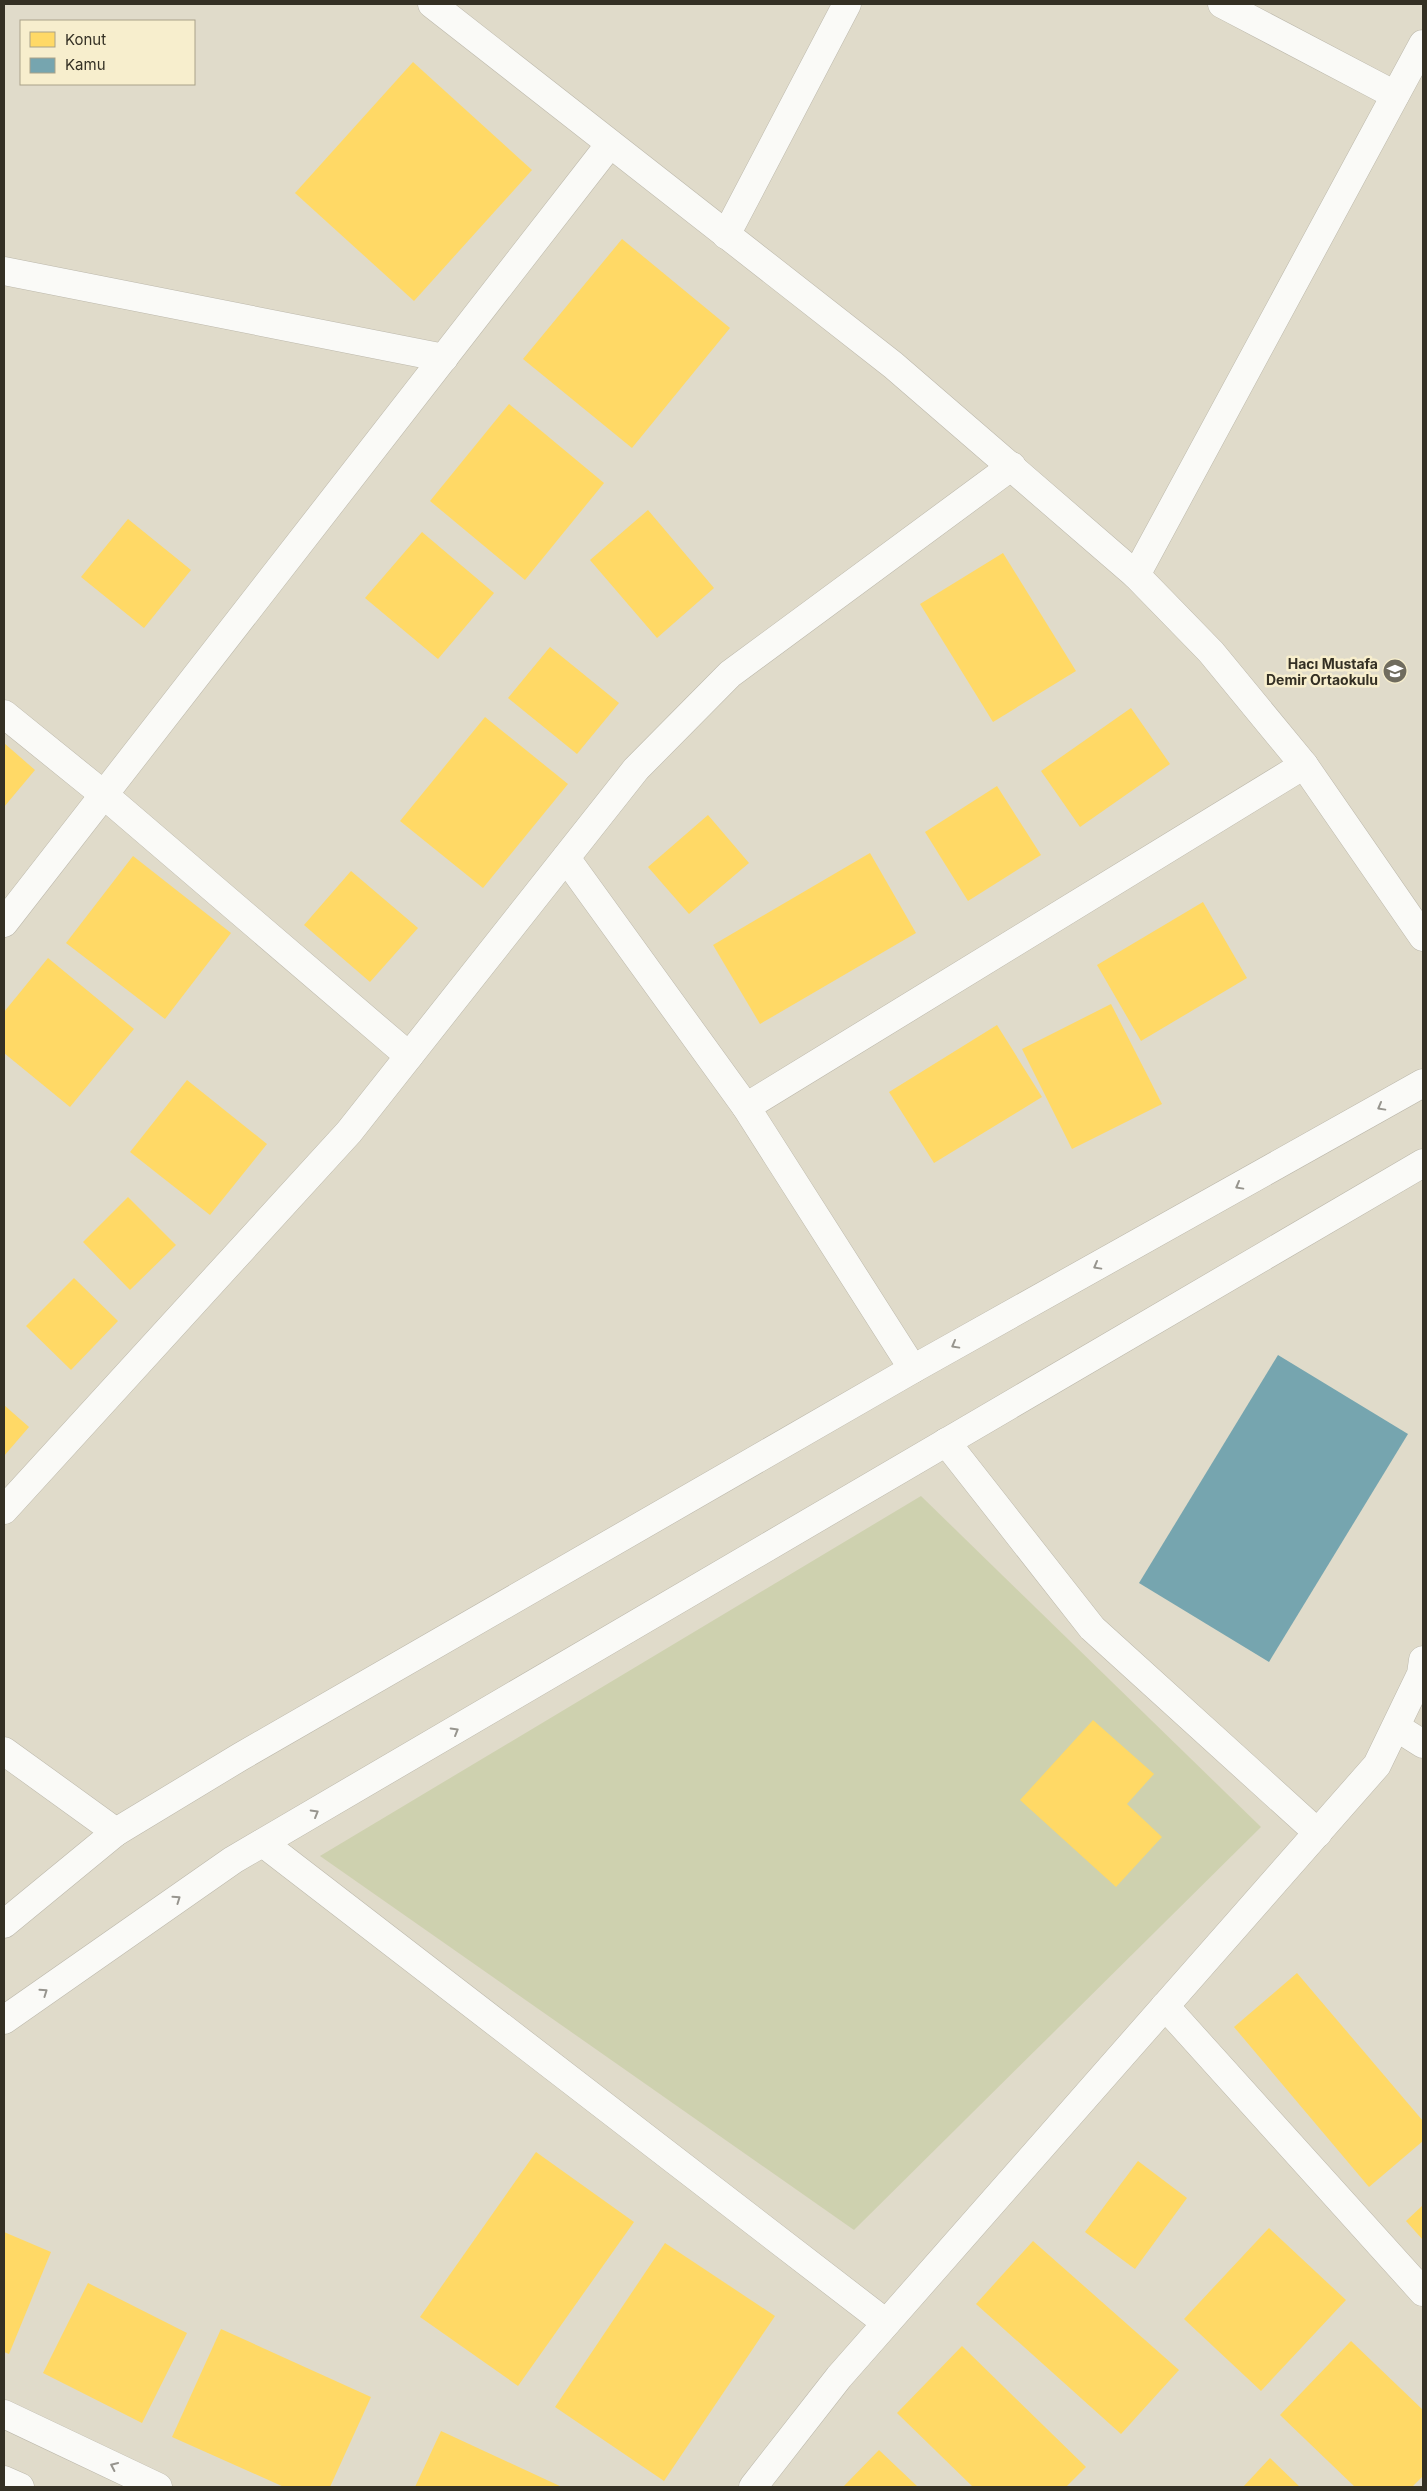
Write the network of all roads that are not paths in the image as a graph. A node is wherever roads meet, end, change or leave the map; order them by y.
1 (432, 4) edge
2 (847, 4) edge
3 (1222, 4) edge
4 (1423, 44) edge
5 (1396, 95) junction
6 (610, 144) junction
7 (726, 235) junction
8 (4, 271) edge
9 (444, 358) junction
10 (1012, 466) junction
11 (1136, 575) junction
12 (4, 714) edge
13 (1304, 765) junction
14 (103, 794) junction
15 (566, 858) junction
16 (4, 923) edge
17 (1423, 937) edge
18 (409, 1056) junction
19 (1423, 1083) edge
20 (746, 1107) junction
21 (1423, 1163) edge
22 (913, 1369) junction
23 (946, 1442) junction
24 (4, 1510) edge
25 (1423, 1660) edge
26 (1396, 1728) junction
27 (1423, 1744) edge
28 (4, 1750) edge
29 (116, 1832) junction
30 (1318, 1834) junction
31 (264, 1843) junction
32 (4, 1924) edge
33 (1165, 2006) junction
34 (4, 2020) edge
35 (1423, 2292) edge
36 (886, 2323) junction
37 (4, 2414) edge
38 (4, 2480) edge
39 (20, 2487) edge
40 (158, 2487) edge
41 (753, 2487) edge

1 - 6 street
2 - 7 street
3 - 5 street
4 - 5 street
5 - 11 street
6 - 7 street
6 - 9 street
7 - 10 street
8 - 9 street
9 - 14 street
10 - 11 street
10 - 15 street
11 - 13 street
12 - 14 street
13 - 17 street
13 - 20 street
14 - 16 street
14 - 18 street
15 - 18 street
15 - 20 street
18 - 24 street
19 -> 22 street
20 - 22 street
21 - 23 street
22 - 29 street
23 - 30 street
31 -> 23 street
25 - 26 street
26 - 27 street
26 - 30 street
28 - 29 street
29 - 32 street
30 - 33 street
34 -> 31 street
31 - 36 street
33 - 35 street
33 - 36 street
36 - 41 street
40 -> 37 street
38 - 39 street

